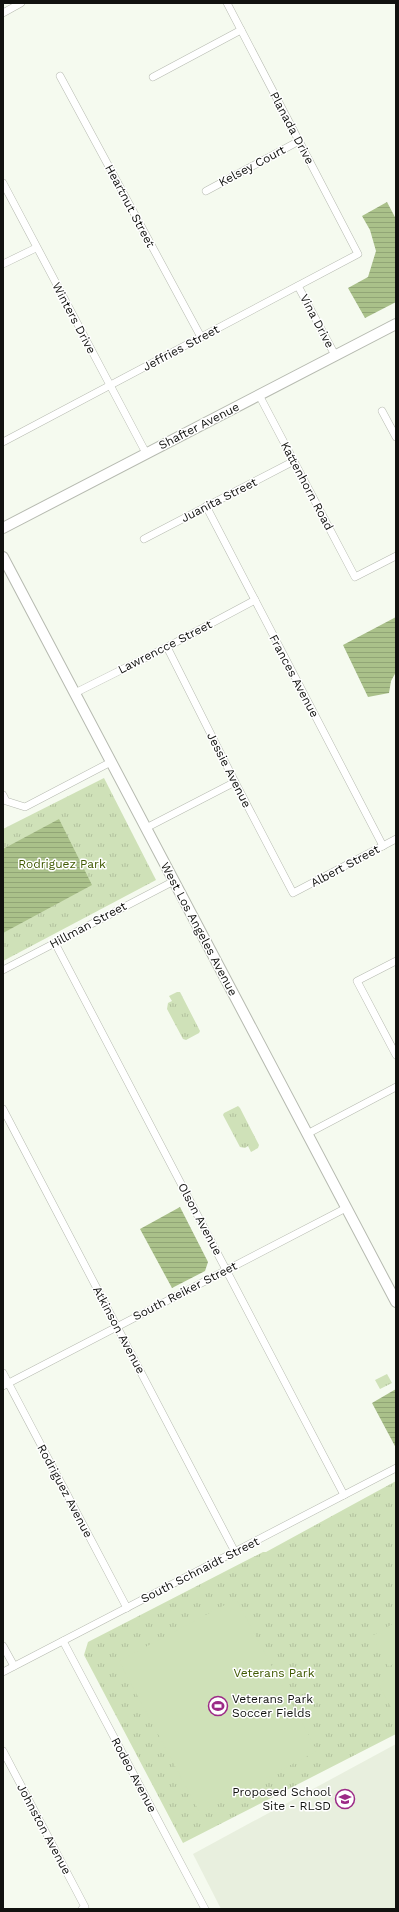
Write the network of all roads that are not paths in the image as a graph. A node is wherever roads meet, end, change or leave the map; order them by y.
1 (21, 3) edge
2 (226, 3) edge
3 (3, 13) edge
4 (241, 30) junction
5 (60, 76) dead end
6 (153, 77) dead end
7 (299, 141) junction
8 (3, 183) edge
9 (206, 191) dead end
10 (36, 248) junction
11 (358, 254) joint
12 (3, 264) edge
13 (298, 286) junction
14 (396, 324) edge
15 (201, 337) junction
16 (335, 355) junction
17 (110, 385) junction
18 (259, 395) junction
19 (382, 411) dead end
20 (396, 438) edge
21 (3, 442) edge
22 (146, 453) junction
23 (294, 461) junction
24 (206, 506) junction
25 (3, 528) edge
26 (144, 539) dead end
27 (396, 556) edge
28 (3, 557) edge
29 (255, 600) junction
30 (167, 647) junction
31 (75, 693) junction
32 (111, 762) junction
33 (235, 782) junction
34 (3, 795) edge
35 (146, 828) junction
36 (396, 839) edge
37 (383, 846) junction
38 (174, 881) junction
39 (293, 893) joint
40 (55, 943) junction
41 (396, 961) edge
42 (3, 970) edge
43 (396, 1055) edge
44 (396, 1087) edge
45 (3, 1109) edge
46 (307, 1134) junction
47 (346, 1208) junction
48 (227, 1270) junction
49 (396, 1302) edge
50 (118, 1326) junction
51 (3, 1373) edge
52 (6, 1385) edge
53 (396, 1468) edge
54 (344, 1495) junction
55 (234, 1552) junction
56 (127, 1608) junction
57 (63, 1641) junction
58 (3, 1646) edge
59 (14, 1666) junction
60 (3, 1672) edge
61 (3, 1751) edge
62 (84, 1908) edge
63 (205, 1909) edge

1 - 3 street
2 - 4 street, Planada Drive
4 - 6 street
4 - 7 street, Planada Drive
5 - 15 street, Heartnut Street
7 - 9 street, Kelsey Court
7 - 11 street, Planada Drive
8 - 10 street, Winters Drive
10 - 12 street
10 - 17 street, Winters Drive
11 - 13 street, Jeffries Street
13 - 15 street, Jeffries Street
13 - 16 street, Vina Drive
14 - 16 street, Shafter Avenue
15 - 17 street, Jeffries Street
16 - 18 street, Shafter Avenue
17 - 21 street, Jeffries Street
17 - 22 street, Winters Drive
18 - 22 street, Shafter Avenue
18 - 23 street, Kattenhorn Road
19 - 20 street
22 - 25 street, Shafter Avenue
23 - 24 street, Juanita Street
23 - 27 street, Kattenhorn Road
24 - 26 street, Juanita Street
24 - 29 street, Frances Avenue
28 - 31 street, West Los Angeles Avenue
29 - 30 street, Lawrencce Street
29 - 37 street, Frances Avenue
30 - 31 street, Lawrencce Street
30 - 33 street, Jessie Avenue
31 - 32 street, West Los Angeles Avenue
32 - 34 street
32 - 35 street, West Los Angeles Avenue
33 - 35 street
33 - 39 street, Jessie Avenue
35 - 38 street, West Los Angeles Avenue
36 - 37 street, Albert Street
37 - 39 street, Albert Street
38 - 40 street, Hillman Street
38 - 46 street, West Los Angeles Avenue
40 - 42 street, Hillman Street
40 - 48 street, Olson Avenue
41 - 43 street
44 - 46 street
45 - 50 street, Atkinson Avenue
46 - 47 street, West Los Angeles Avenue
47 - 48 street, South Reiker Street
47 - 49 street, West Los Angeles Avenue
48 - 50 street, South Reiker Street
48 - 54 street, Olson Avenue
50 - 52 street, South Reiker Street
50 - 55 street, Atkinson Avenue
51 - 52 street, Rodriguez Avenue
52 - 56 street, Rodriguez Avenue
53 - 54 street, South Schnaidt Street
54 - 55 street, South Schnaidt Street
55 - 56 street, South Schnaidt Street
56 - 57 street, South Schnaidt Street
57 - 59 street, South Schnaidt Street
57 - 63 street, Rodeo Avenue
58 - 59 street
59 - 60 street, South Schnaidt Street
61 - 62 street, Johnston Avenue

